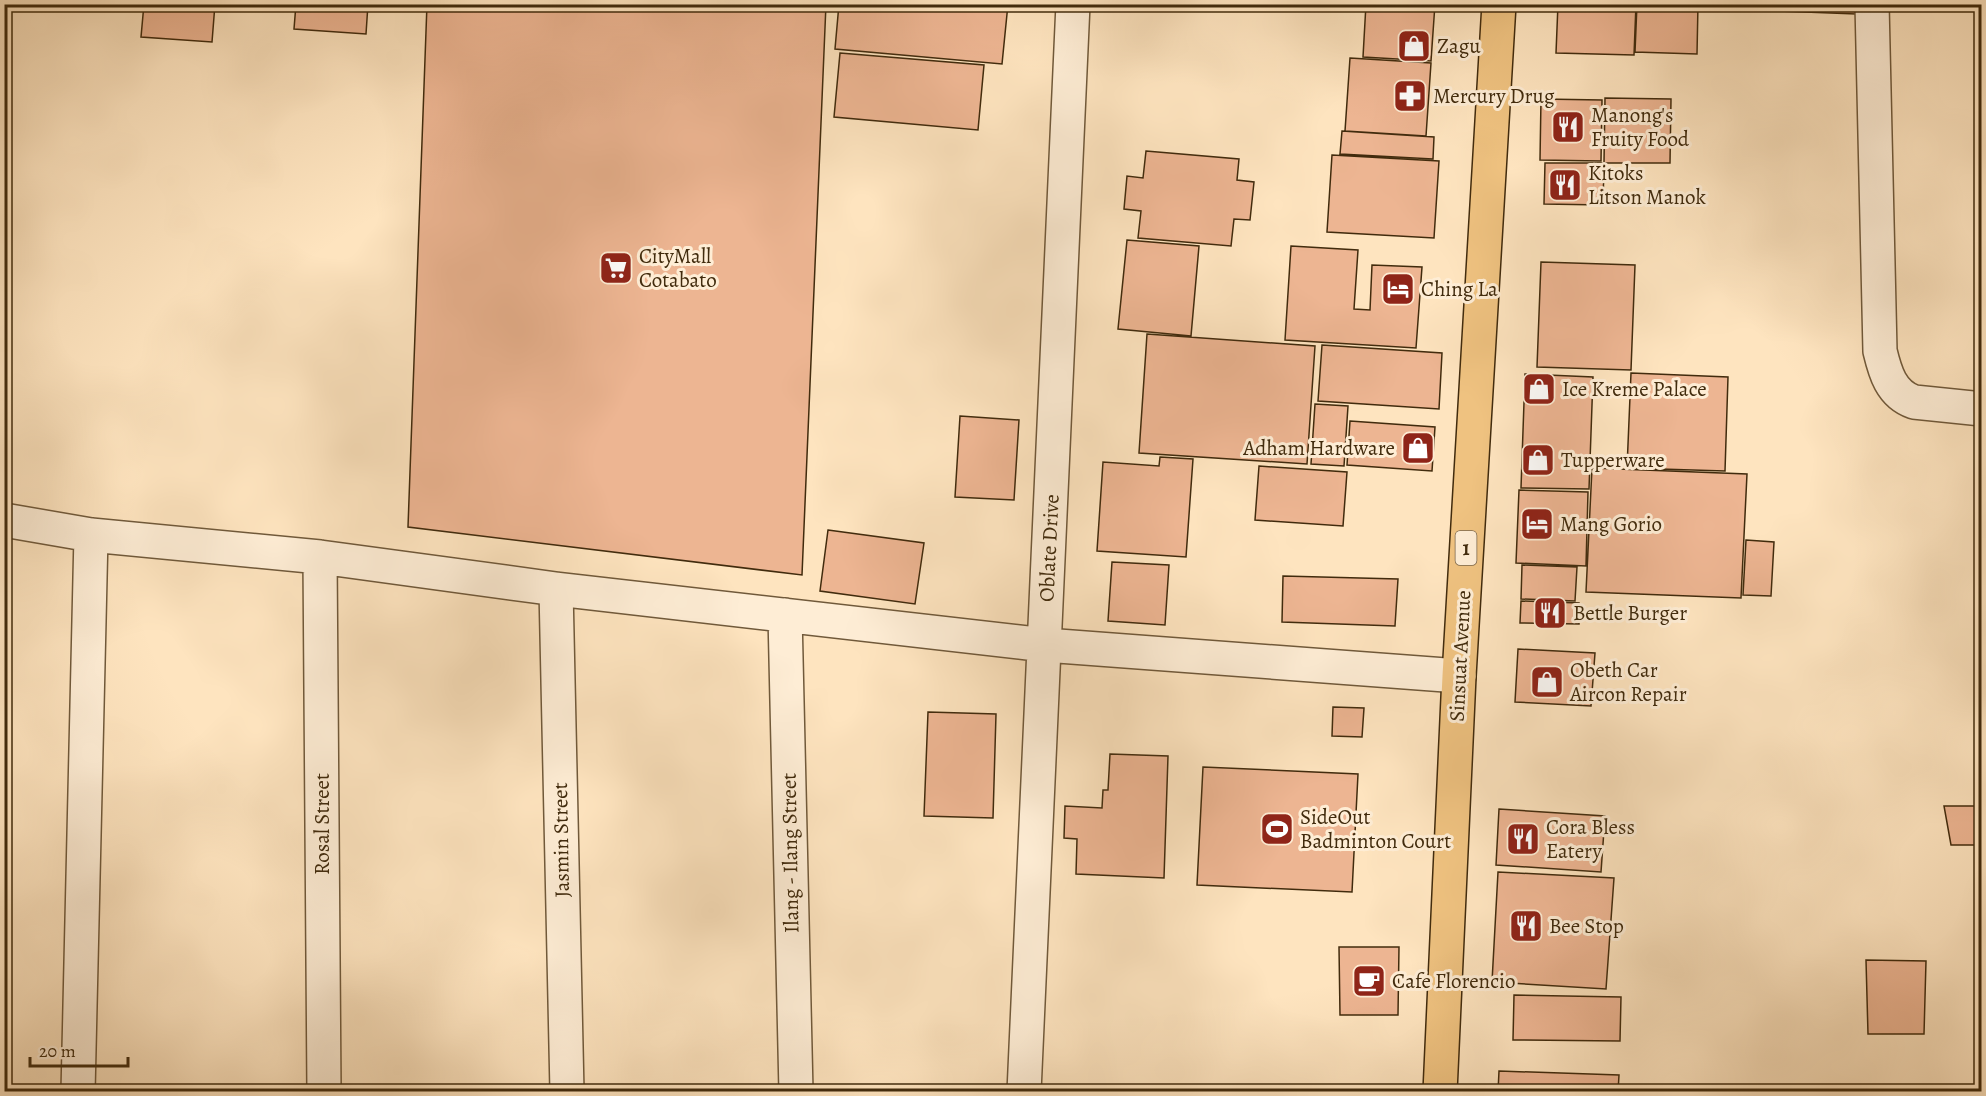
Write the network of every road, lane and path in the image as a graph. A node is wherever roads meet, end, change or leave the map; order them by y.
1 (1073, 4) edge
2 (1499, 4) edge
3 (1872, 4) edge
4 (1982, 409) edge
5 (4, 520) edge
6 (91, 535) junction
7 (320, 557) junction
8 (556, 590) junction
9 (785, 615) junction
10 (1045, 645) junction
11 (1459, 676) junction
12 (78, 1092) edge
13 (324, 1092) edge
14 (567, 1092) edge
15 (795, 1092) edge
16 (1024, 1092) edge
17 (1440, 1092) edge

1 - 10 street, Oblate Drive
2 - 11 main road, Sinsuat Avenue / 1
3 - 4 street
5 - 6 street
6 - 7 street
6 - 12 street
7 - 8 street
7 - 13 street, Rosal Street
8 - 9 street
8 - 14 street, Jasmin Street
9 - 10 street
9 - 15 street, Ilang - Ilang Street
10 - 11 street
10 - 16 street, Oblate Drive
11 - 17 main road, Sinsuat Avenue / 1

